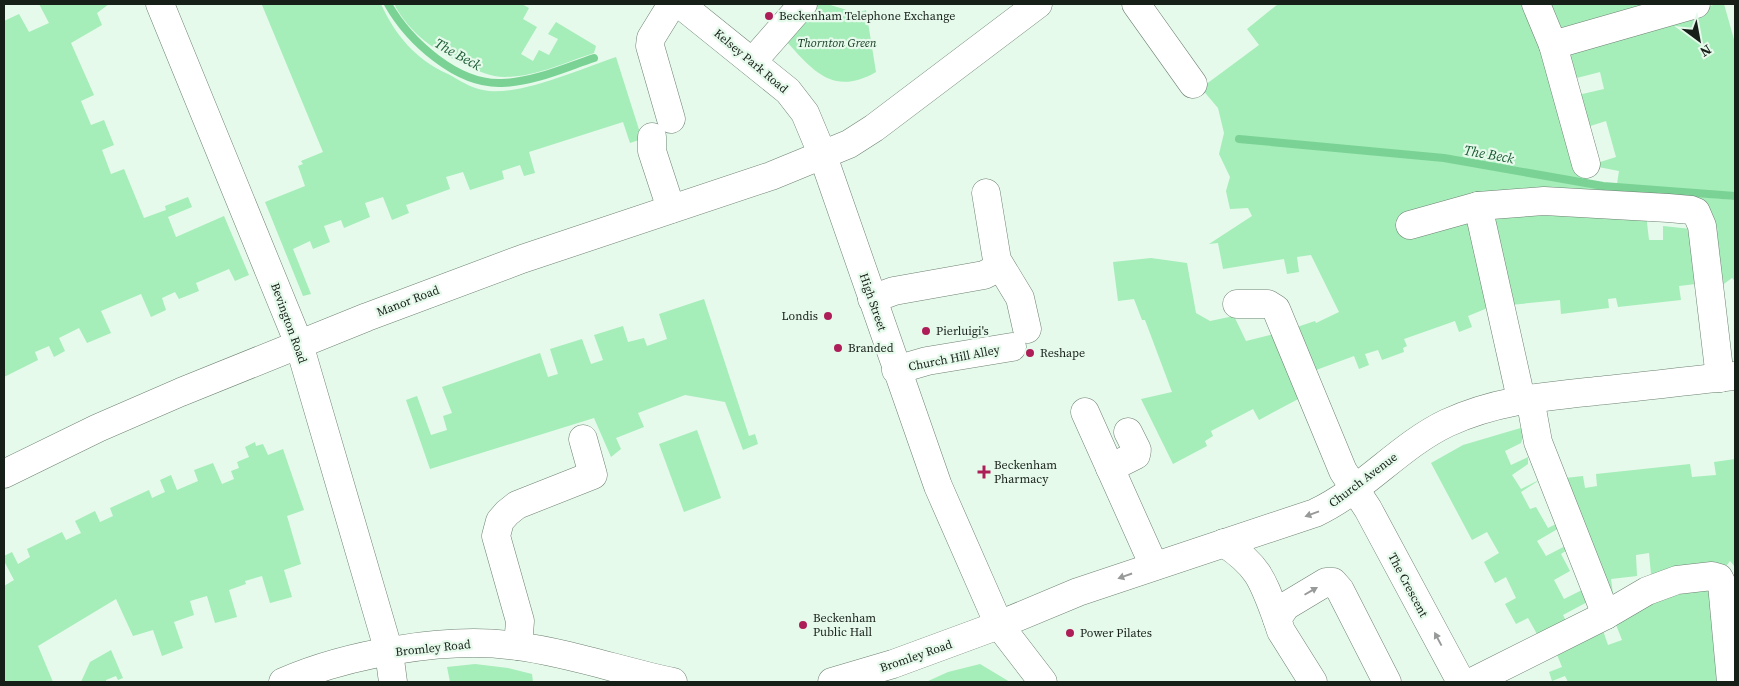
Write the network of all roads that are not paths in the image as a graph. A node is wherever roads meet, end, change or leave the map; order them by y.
1 (160, 4) edge
2 (672, 4) edge
3 (680, 4) edge
4 (803, 4) edge
5 (1038, 4) edge
6 (1136, 4) edge
7 (1536, 4) edge
8 (1696, 4) edge
9 (1553, 46) junction
10 (753, 61) junction
11 (1192, 84) dead end
12 (671, 119) dead end
13 (652, 138) dead end
14 (823, 156) junction
15 (1586, 164) dead end
16 (986, 193) dead end
17 (1478, 206) junction
18 (671, 209) junction
19 (1410, 225) dead end
20 (1000, 268) junction
21 (872, 298) junction
22 (1238, 304) dead end
23 (299, 344) junction
24 (896, 370) junction
25 (1728, 377) edge
26 (1526, 399) junction
27 (1085, 412) dead end
28 (1128, 432) dead end
29 (583, 439) dead end
30 (1110, 468) junction
31 (4, 474) edge
32 (1353, 488) junction
33 (1224, 543) junction
34 (1154, 566) junction
35 (1606, 615) junction
36 (1277, 618) junction
37 (999, 625) junction
38 (1731, 626) edge
39 (518, 646) junction
40 (389, 652) junction
41 (283, 682) edge
42 (393, 682) edge
43 (673, 682) edge
44 (832, 682) edge
45 (1043, 682) edge
46 (1314, 682) edge
47 (1386, 682) edge
48 (1461, 682) edge
49 (1472, 682) edge
50 (1731, 682) edge

1 - 23 main road, Bevington Road
2 - 12 main road
3 - 10 main road, Kelsey Park Road
4 - 10 main road
5 - 14 main road
6 - 11 main road
7 - 9 main road
8 - 9 main road
9 - 15 main road
10 - 14 main road, Kelsey Park Road
13 - 18 main road
14 - 18 main road, Manor Road
14 - 21 main road, High Street
16 - 20 main road
17 - 19 main road
17 - 25 main road
17 - 26 main road
18 - 23 main road, Manor Road
20 - 21 main road
20 - 24 main road, Church Hill Alley
21 - 24 main road, High Street
22 - 32 main road, The Crescent
23 - 31 main road, Manor Road
23 - 40 main road, Bevington Road
24 - 37 main road, High Street
25 - 26 main road, Church Avenue
26 - 32 main road, Church Avenue
26 - 35 main road
27 - 30 main road
28 - 30 main road
29 - 39 main road
30 - 34 main road
32 -> 33 main road, Church Avenue
48 -> 32 main road, The Crescent
33 - 34 main road, Church Avenue
33 - 36 main road
34 -> 37 main road, Church Avenue
35 - 38 main road
35 - 49 main road
36 - 46 main road
36 -> 47 main road
37 - 44 main road, Bromley Road
37 - 45 main road, High Street
38 - 50 main road
39 - 40 main road, Bromley Road
39 - 43 main road, Bromley Road
40 - 41 main road, Bromley Road
40 - 42 main road, Bevington Road

